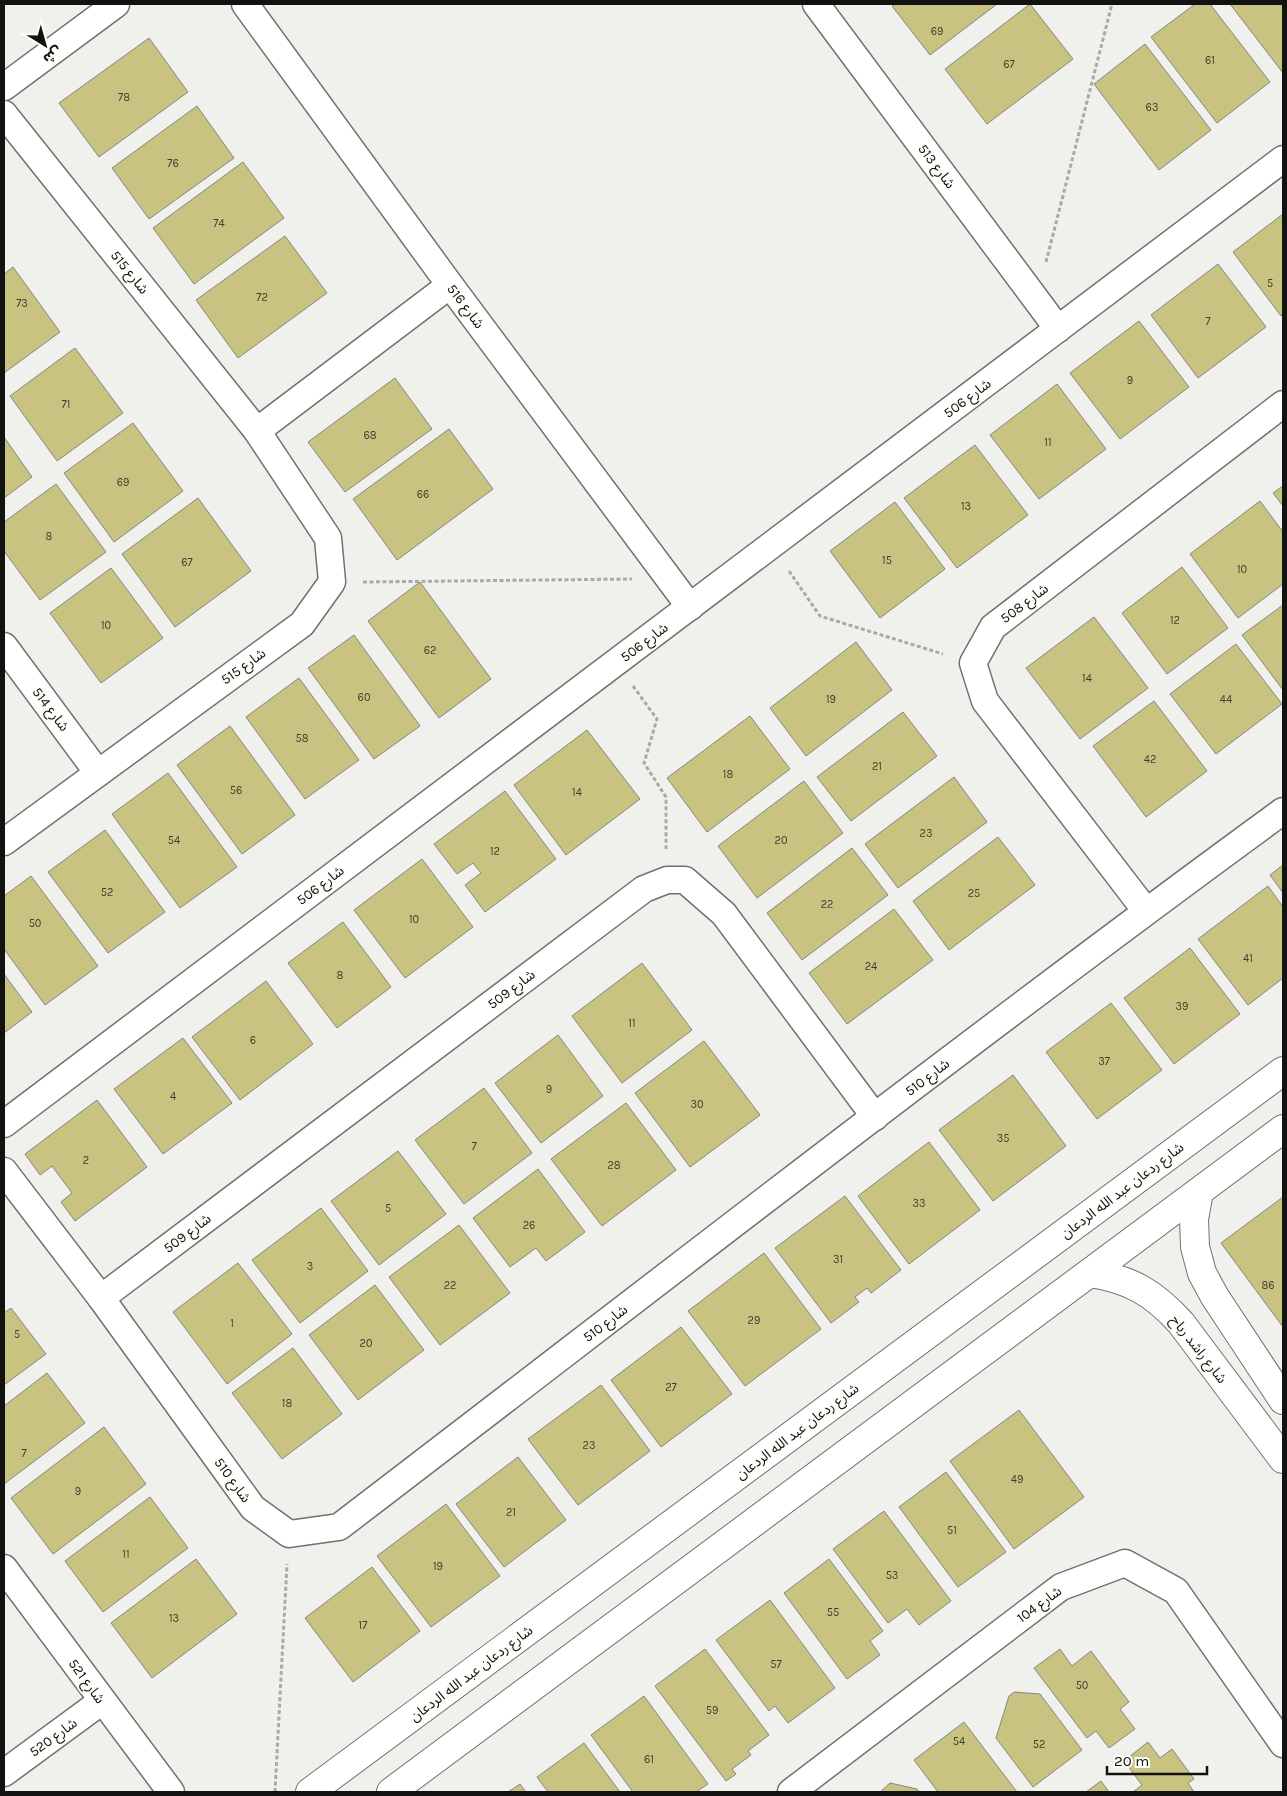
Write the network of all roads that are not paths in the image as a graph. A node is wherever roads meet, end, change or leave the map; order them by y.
1 (116, 4) edge
2 (245, 4) edge
3 (818, 4) edge
4 (4, 87) edge
5 (4, 114) edge
6 (1283, 159) edge
7 (450, 285) junction
8 (1058, 329) junction
9 (1283, 404) edge
10 (256, 431) junction
11 (690, 607) junction
12 (4, 646) edge
13 (98, 773) junction
14 (1283, 811) edge
15 (4, 842) edge
16 (1146, 912) junction
17 (1283, 1071) edge
18 (874, 1117) junction
19 (4, 1124) edge
20 (1283, 1129) edge
21 (4, 1171) edge
22 (1199, 1192) junction
23 (1090, 1273) junction
24 (1215, 1297) junction
25 (101, 1298) junction
26 (1181, 1323) junction
27 (1283, 1400) edge
28 (1283, 1459) edge
29 (4, 1568) edge
30 (102, 1701) junction
31 (1283, 1744) edge
32 (4, 1773) edge
33 (171, 1792) edge
34 (310, 1792) edge
35 (391, 1792) edge
36 (791, 1792) edge

1 - 4 street
2 - 7 street, شارع 516
3 - 8 street, شارع 513
5 - 10 street, شارع 515
6 - 8 street, شارع 506
7 - 10 street
7 - 11 street, شارع 516
8 - 11 street, شارع 506
9 - 16 street, شارع 508
10 - 13 street, شارع 515
11 - 19 street, شارع 506
12 - 13 street, شارع 514
13 - 15 street, شارع 515
14 - 16 street, شارع 510
16 - 18 street, شارع 510
17 - 34 street, شارع ردعان عبد الله الردعان
18 - 25 street, شارع 509
18 - 25 street, شارع 510
20 - 22 street
21 - 25 street, شارع 510
22 - 23 street
22 - 24 street
23 - 26 street, شارع راشد رباح
23 - 35 street
24 - 26 street
24 - 27 street
26 - 28 street, شارع راشد رباح
29 - 30 street, شارع 521
30 - 32 street, شارع 520
30 - 33 street, شارع 521
31 - 36 street, شارع 104

